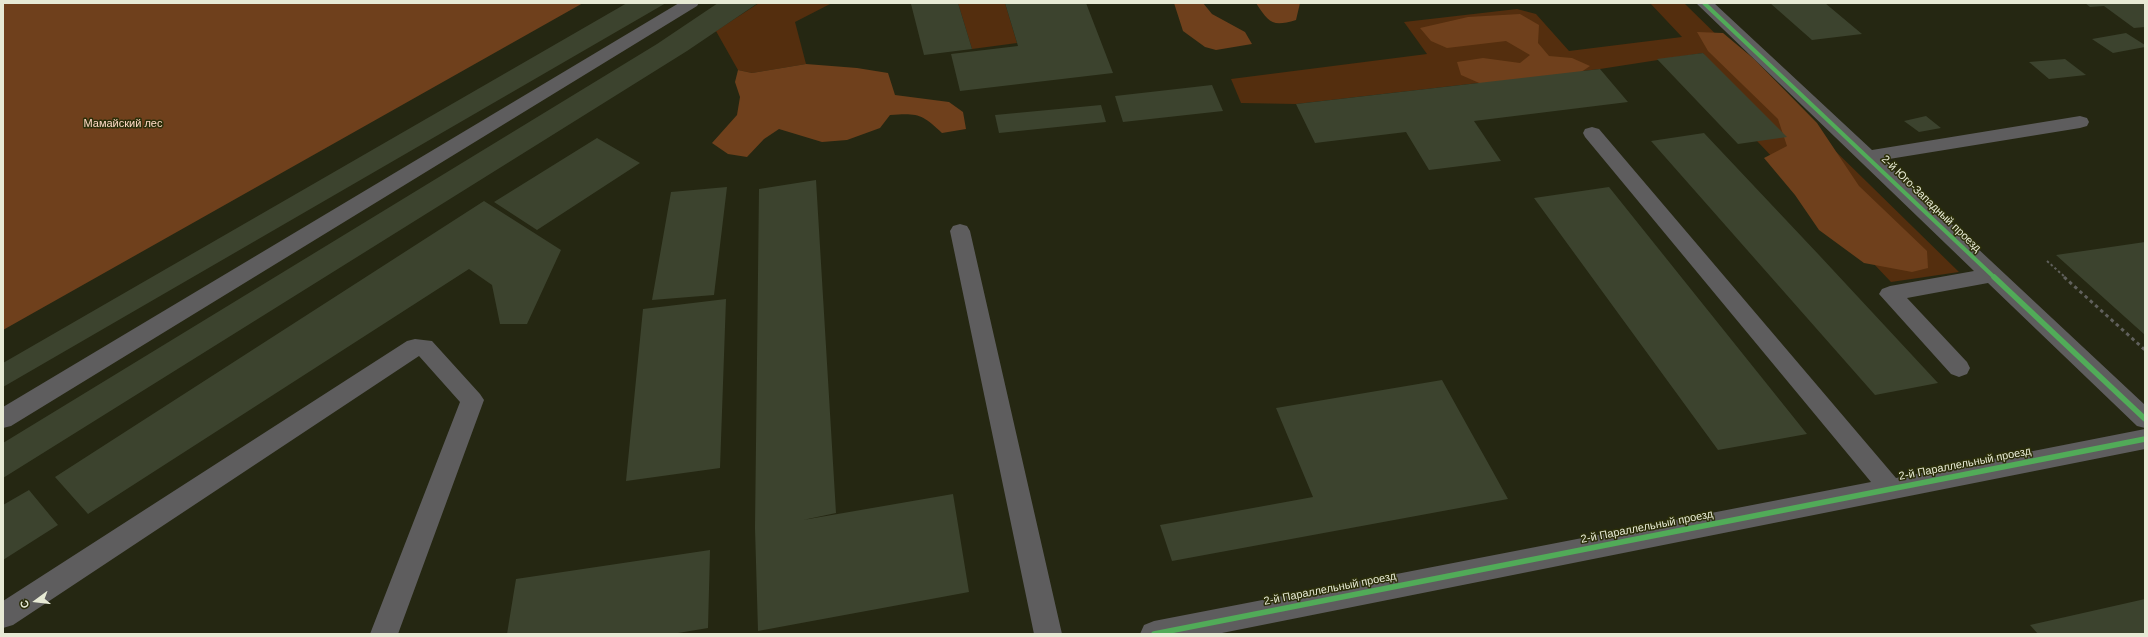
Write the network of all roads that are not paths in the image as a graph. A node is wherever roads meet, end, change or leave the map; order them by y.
1 (691, 3) edge
2 (1704, 3) edge
3 (2080, 122) dead end
4 (1592, 133) dead end
5 (1867, 157) junction
6 (960, 231) dead end
7 (1992, 275) junction
8 (1959, 368) dead end
9 (3, 419) edge
10 (2145, 419) edge
11 (2145, 439) edge
12 (1891, 489) junction
13 (3, 616) edge
14 (384, 634) edge
15 (1048, 634) edge
16 (1154, 634) edge

1 - 9 street
2 - 5 street, 2-й Юго-Западный проезд
3 - 5 street
4 - 12 street
5 - 7 street, 2-й Юго-Западный проезд
6 - 15 street
7 - 8 street
7 - 10 street, 2-й Юго-Западный проезд
11 - 12 street, 2-й Параллельный проезд
12 - 16 street, 2-й Параллельный проезд
13 - 14 street

